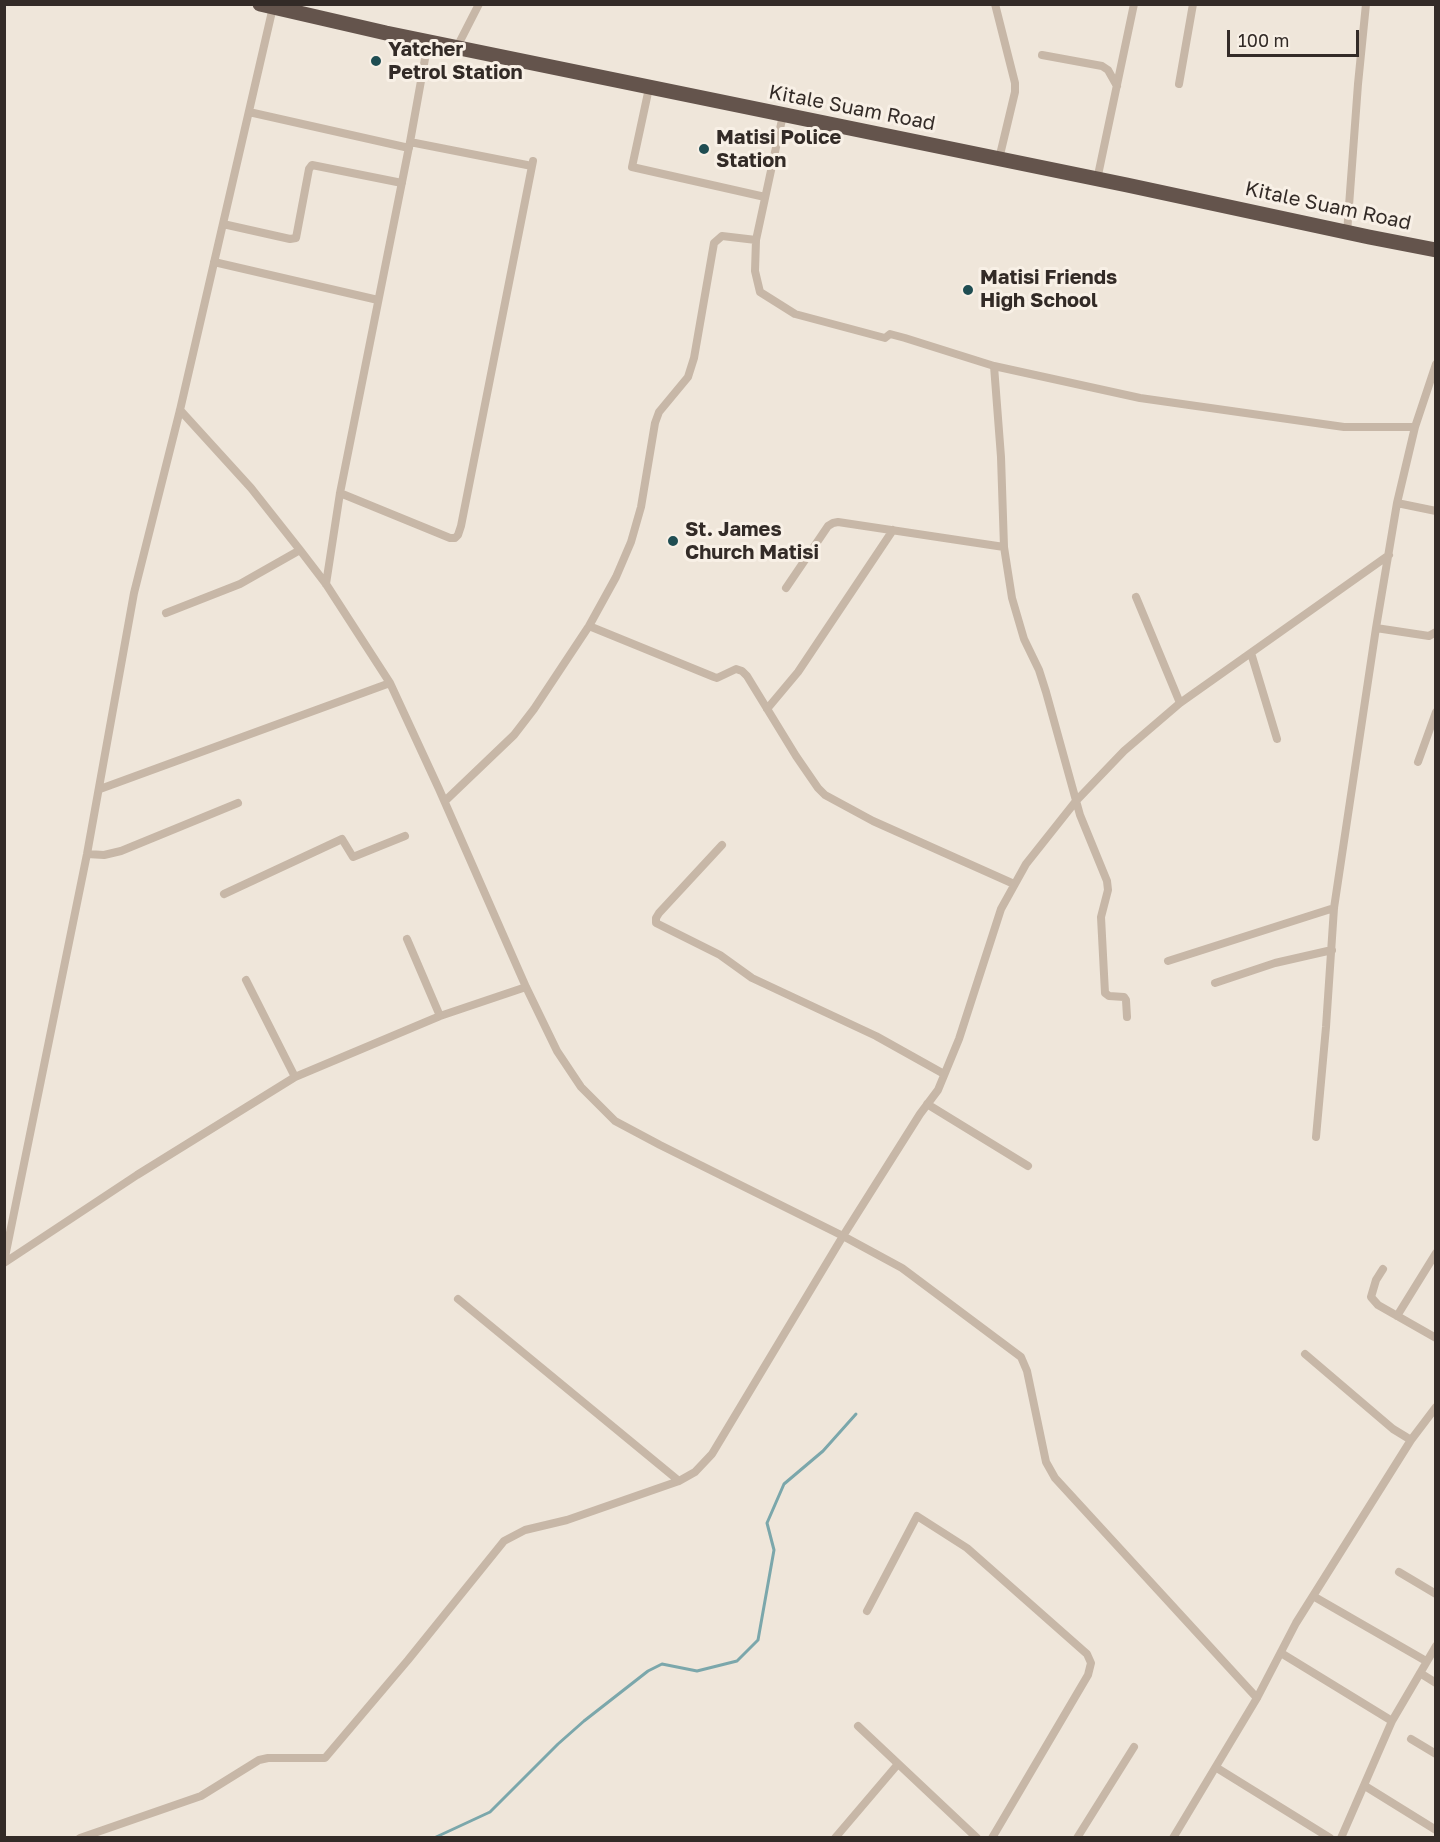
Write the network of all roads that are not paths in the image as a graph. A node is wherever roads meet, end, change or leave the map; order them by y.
1 (479, 4) edge
2 (995, 4) edge
3 (1134, 4) edge
4 (1193, 4) edge
5 (1366, 4) edge
6 (266, 6) edge
7 (428, 42) junction
8 (457, 47) junction
9 (1042, 55) dead end
10 (1179, 84) dead end
11 (1117, 86) junction
12 (649, 88) junction
13 (249, 112) junction
14 (783, 116) junction
15 (409, 145) junction
16 (999, 159) junction
17 (1097, 180) junction
18 (402, 183) junction
19 (765, 197) junction
20 (223, 224) junction
21 (1347, 233) junction
22 (756, 240) junction
23 (1436, 250) edge
24 (214, 262) junction
25 (378, 300) junction
26 (1436, 364) edge
27 (994, 366) junction
28 (180, 410) junction
29 (1414, 427) junction
30 (340, 493) junction
31 (1397, 503) junction
32 (1436, 511) edge
33 (893, 530) junction
34 (1004, 547) junction
35 (300, 550) junction
36 (1389, 555) junction
37 (326, 584) junction
38 (786, 588) dead end
39 (1136, 597) dead end
40 (166, 613) dead end
41 (589, 626) junction
42 (1376, 628) junction
43 (1436, 632) edge
44 (1251, 653) junction
45 (390, 683) junction
46 (1180, 703) junction
47 (767, 709) junction
48 (1436, 712) edge
49 (1276, 739) dead end
50 (1418, 762) dead end
51 (100, 789) junction
52 (445, 801) junction
53 (1076, 801) junction
54 (238, 803) dead end
55 (405, 836) dead end
56 (722, 845) dead end
57 (87, 854) junction
58 (1014, 884) junction
59 (224, 894) dead end
60 (1334, 908) junction
61 (406, 939) dead end
62 (1332, 950) junction
63 (1168, 961) dead end
64 (246, 980) dead end
65 (1215, 983) dead end
66 (526, 987) junction
67 (440, 1016) junction
68 (1127, 1017) dead end
69 (944, 1074) junction
70 (295, 1077) junction
71 (927, 1104) junction
72 (1316, 1137) dead end
73 (1028, 1166) dead end
74 (12, 1218) junction
75 (4, 1224) edge
76 (843, 1236) junction
77 (1436, 1253) edge
78 (4, 1263) edge
79 (1383, 1269) dead end
80 (458, 1299) dead end
81 (1397, 1316) junction
82 (1436, 1338) edge
83 (1305, 1354) dead end
84 (1436, 1407) edge
85 (1411, 1440) junction
86 (679, 1481) junction
87 (1399, 1572) dead end
88 (1436, 1594) edge
89 (1313, 1596) junction
90 (867, 1611) dead end
91 (1436, 1646) edge
92 (1281, 1653) junction
93 (1426, 1662) junction
94 (1420, 1673) junction
95 (1436, 1683) edge
96 (1257, 1698) junction
97 (1392, 1721) junction
98 (858, 1726) dead end
99 (1411, 1739) dead end
100 (1134, 1746) dead end
101 (1436, 1754) edge
102 (898, 1764) junction
103 (1216, 1768) junction
104 (1365, 1786) junction
105 (1436, 1830) edge
106 (973, 1836) edge
107 (80, 1838) edge
108 (835, 1838) edge
109 (992, 1838) edge
110 (1077, 1838) edge
111 (1173, 1838) edge
112 (1330, 1838) edge
113 (1341, 1838) edge

1 - 8 street
2 - 16 street
3 - 11 street
4 - 10 street
5 - 21 street
6 - 7 highway, Kitale Suam Road
6 - 13 street
7 - 8 highway, Kitale Suam Road
7 - 15 street
8 - 12 highway, Kitale Suam Road
9 - 11 street
11 - 17 street
12 - 14 highway, Kitale Suam Road
12 - 19 street
13 - 15 street
13 - 20 street
14 - 16 highway, Kitale Suam Road
14 - 19 street
15 - 18 street
15 - 30 street
16 - 17 highway, Kitale Suam Road
17 - 21 highway, Kitale Suam Road
18 - 20 street
18 - 25 street
19 - 22 street
20 - 24 street
21 - 23 highway, Kitale Suam Road
22 - 27 street
22 - 41 street
24 - 25 street
24 - 28 street
25 - 30 street
26 - 29 street
27 - 29 street
27 - 34 street
28 - 35 street
28 - 51 street
29 - 31 street
30 - 37 street
31 - 32 street
31 - 36 street
33 - 34 street
33 - 38 street
33 - 47 street
34 - 53 street
35 - 37 street
35 - 40 street
36 - 42 street
36 - 44 street
37 - 45 street
39 - 46 street
41 - 47 street
41 - 52 street
42 - 43 street
42 - 60 street
44 - 46 street
44 - 49 street
45 - 51 street
45 - 52 street
46 - 53 street
47 - 58 street
48 - 50 street
51 - 57 street
52 - 66 street
53 - 58 street
53 - 68 street
54 - 57 street
55 - 59 street
56 - 69 street
57 - 74 street
58 - 69 street
60 - 62 street
60 - 63 street
61 - 67 street
62 - 65 street
62 - 72 street
64 - 70 street
66 - 67 street
66 - 76 street
67 - 70 street
69 - 71 street
70 - 78 street
71 - 73 street
71 - 76 street
74 - 75 street
74 - 78 street
76 - 86 street
76 - 96 street
77 - 81 street
79 - 81 street
80 - 86 street
81 - 82 street
83 - 85 street
84 - 85 street
85 - 89 street
86 - 107 street
87 - 88 street
89 - 92 street
89 - 93 street
90 - 109 street
91 - 93 street
92 - 96 street
92 - 97 street
93 - 94 street
94 - 95 street
94 - 97 street
96 - 103 street
97 - 104 street
98 - 102 street
99 - 101 street
100 - 110 street
102 - 106 street
102 - 108 street
103 - 111 street
103 - 112 street
104 - 105 street
104 - 113 street

